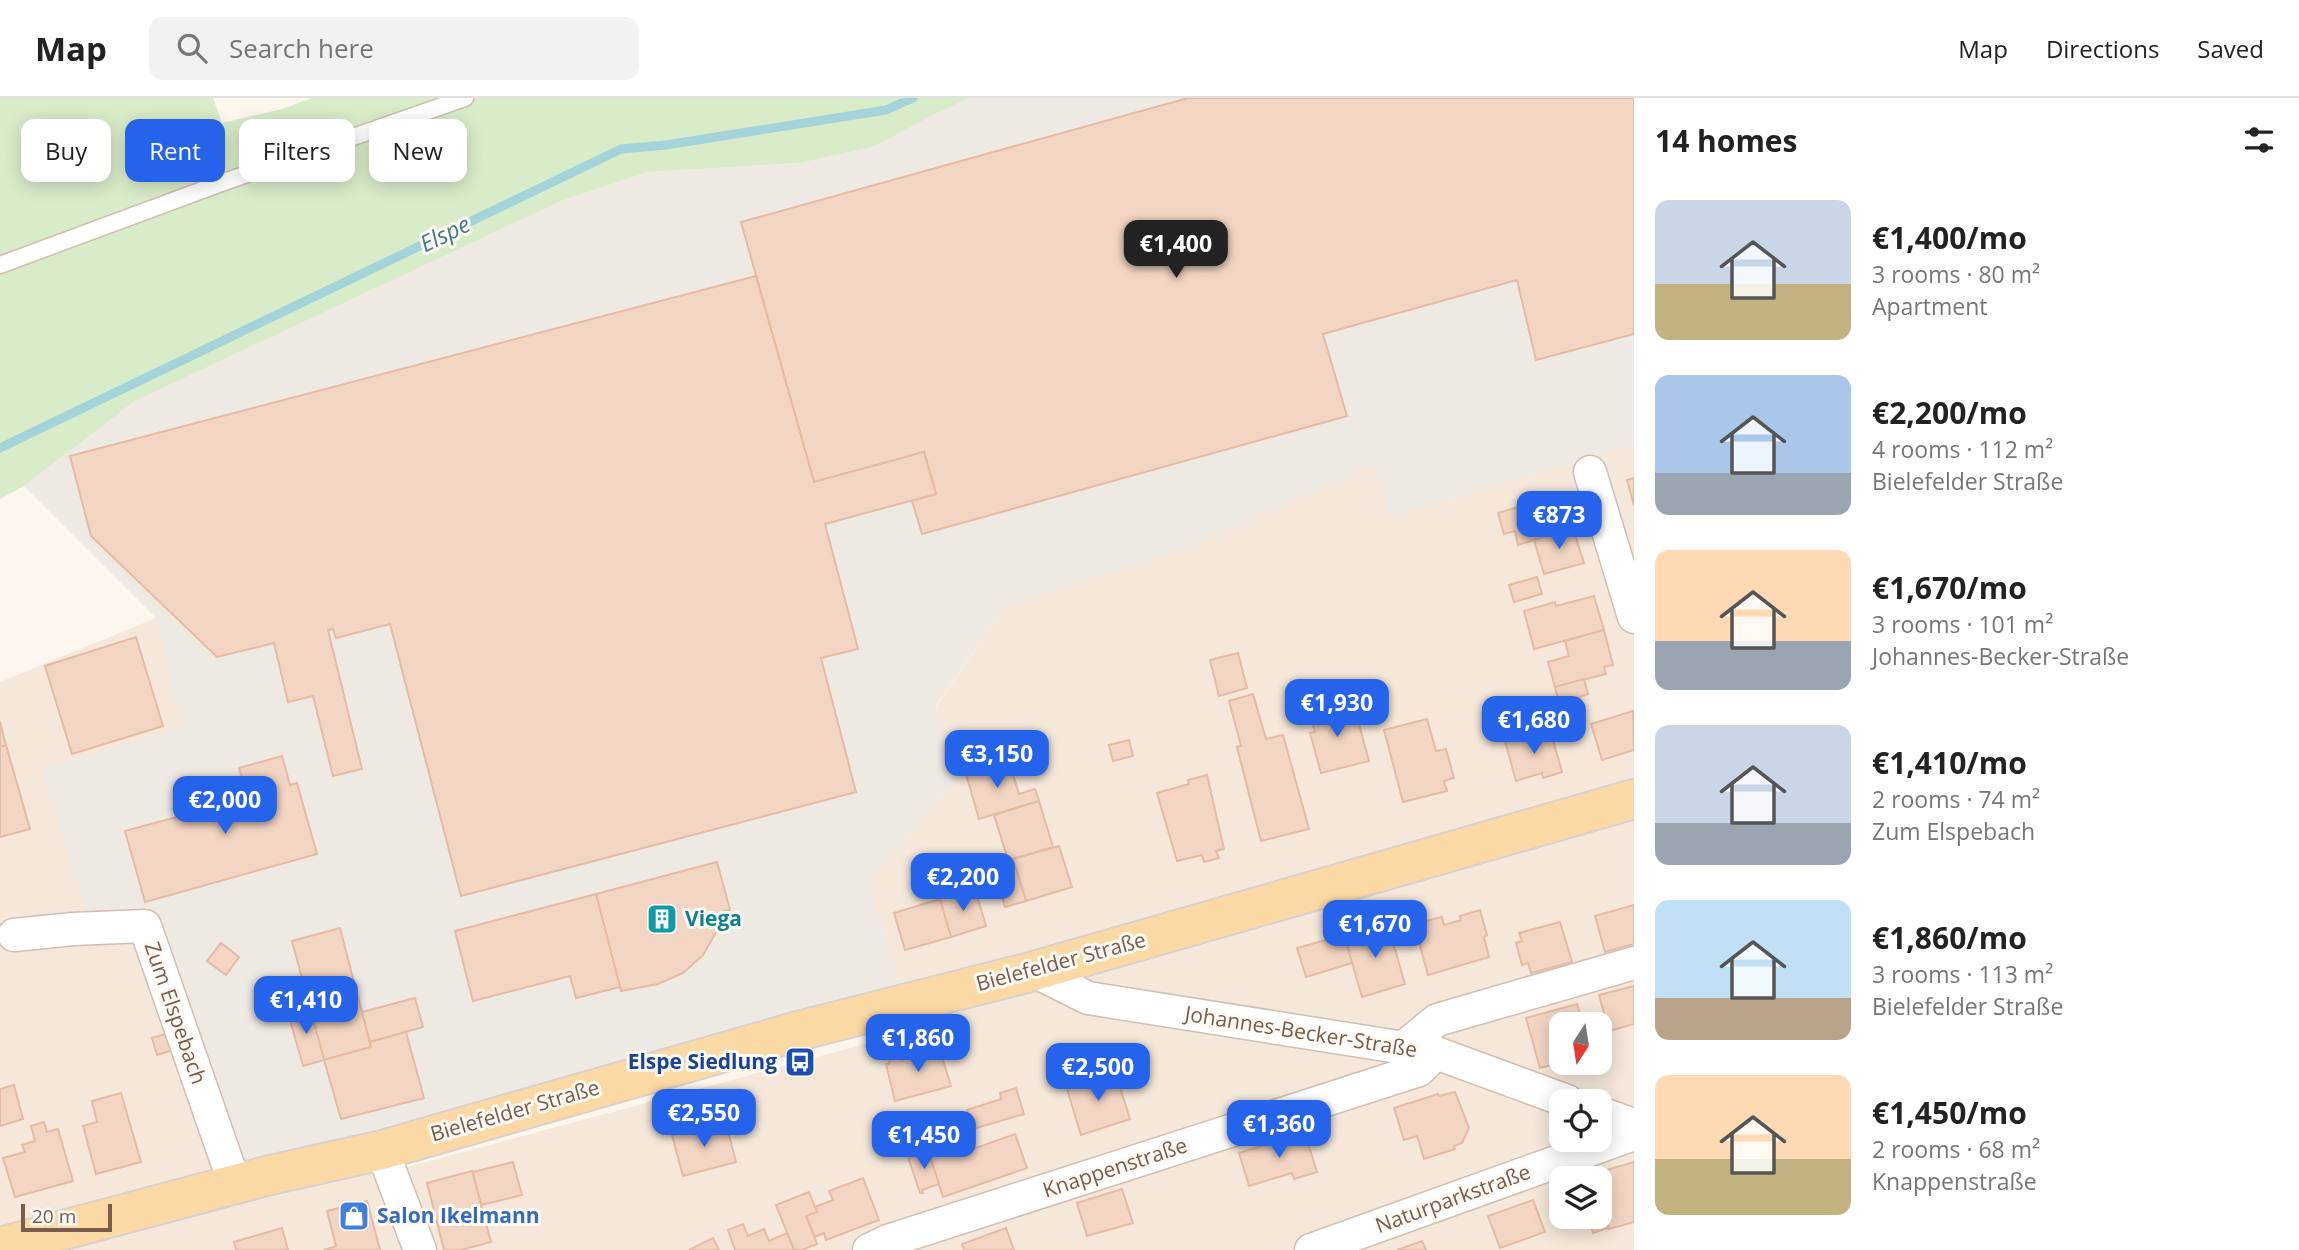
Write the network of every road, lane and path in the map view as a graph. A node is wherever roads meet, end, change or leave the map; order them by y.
1 (465, 98) edge
2 (0, 265) edge
3 (1590, 472) dead end
4 (1634, 617) edge
5 (1634, 799) edge
6 (13, 935) dead end
7 (1634, 963) edge
8 (1034, 971) junction
9 (1403, 1048) junction
10 (1436, 1053) junction
11 (1549, 1094) edge
12 (1612, 1117) edge
13 (1634, 1125) edge
14 (1634, 1134) edge
15 (382, 1150) junction
16 (235, 1185) junction
17 (0, 1247) edge
18 (420, 1250) edge
19 (869, 1250) edge
20 (1311, 1250) edge

1 - 2 lane
3 - 4 street
5 - 8 main road, Bielefelder Straße
6 - 16 street, Zum Elspebach
7 - 9 street
8 - 9 street, Johannes-Becker-Straße
8 - 15 main road, Bielefelder Straße
9 - 10 street, Johannes-Becker-Straße
10 - 11 street, Johannes-Becker-Straße
10 - 19 street, Knappenstraße
12 - 13 street
14 - 20 street, Naturparkstraße
15 - 16 main road, Bielefelder Straße
15 - 18 street
16 - 17 main road, Bielefelder Straße

